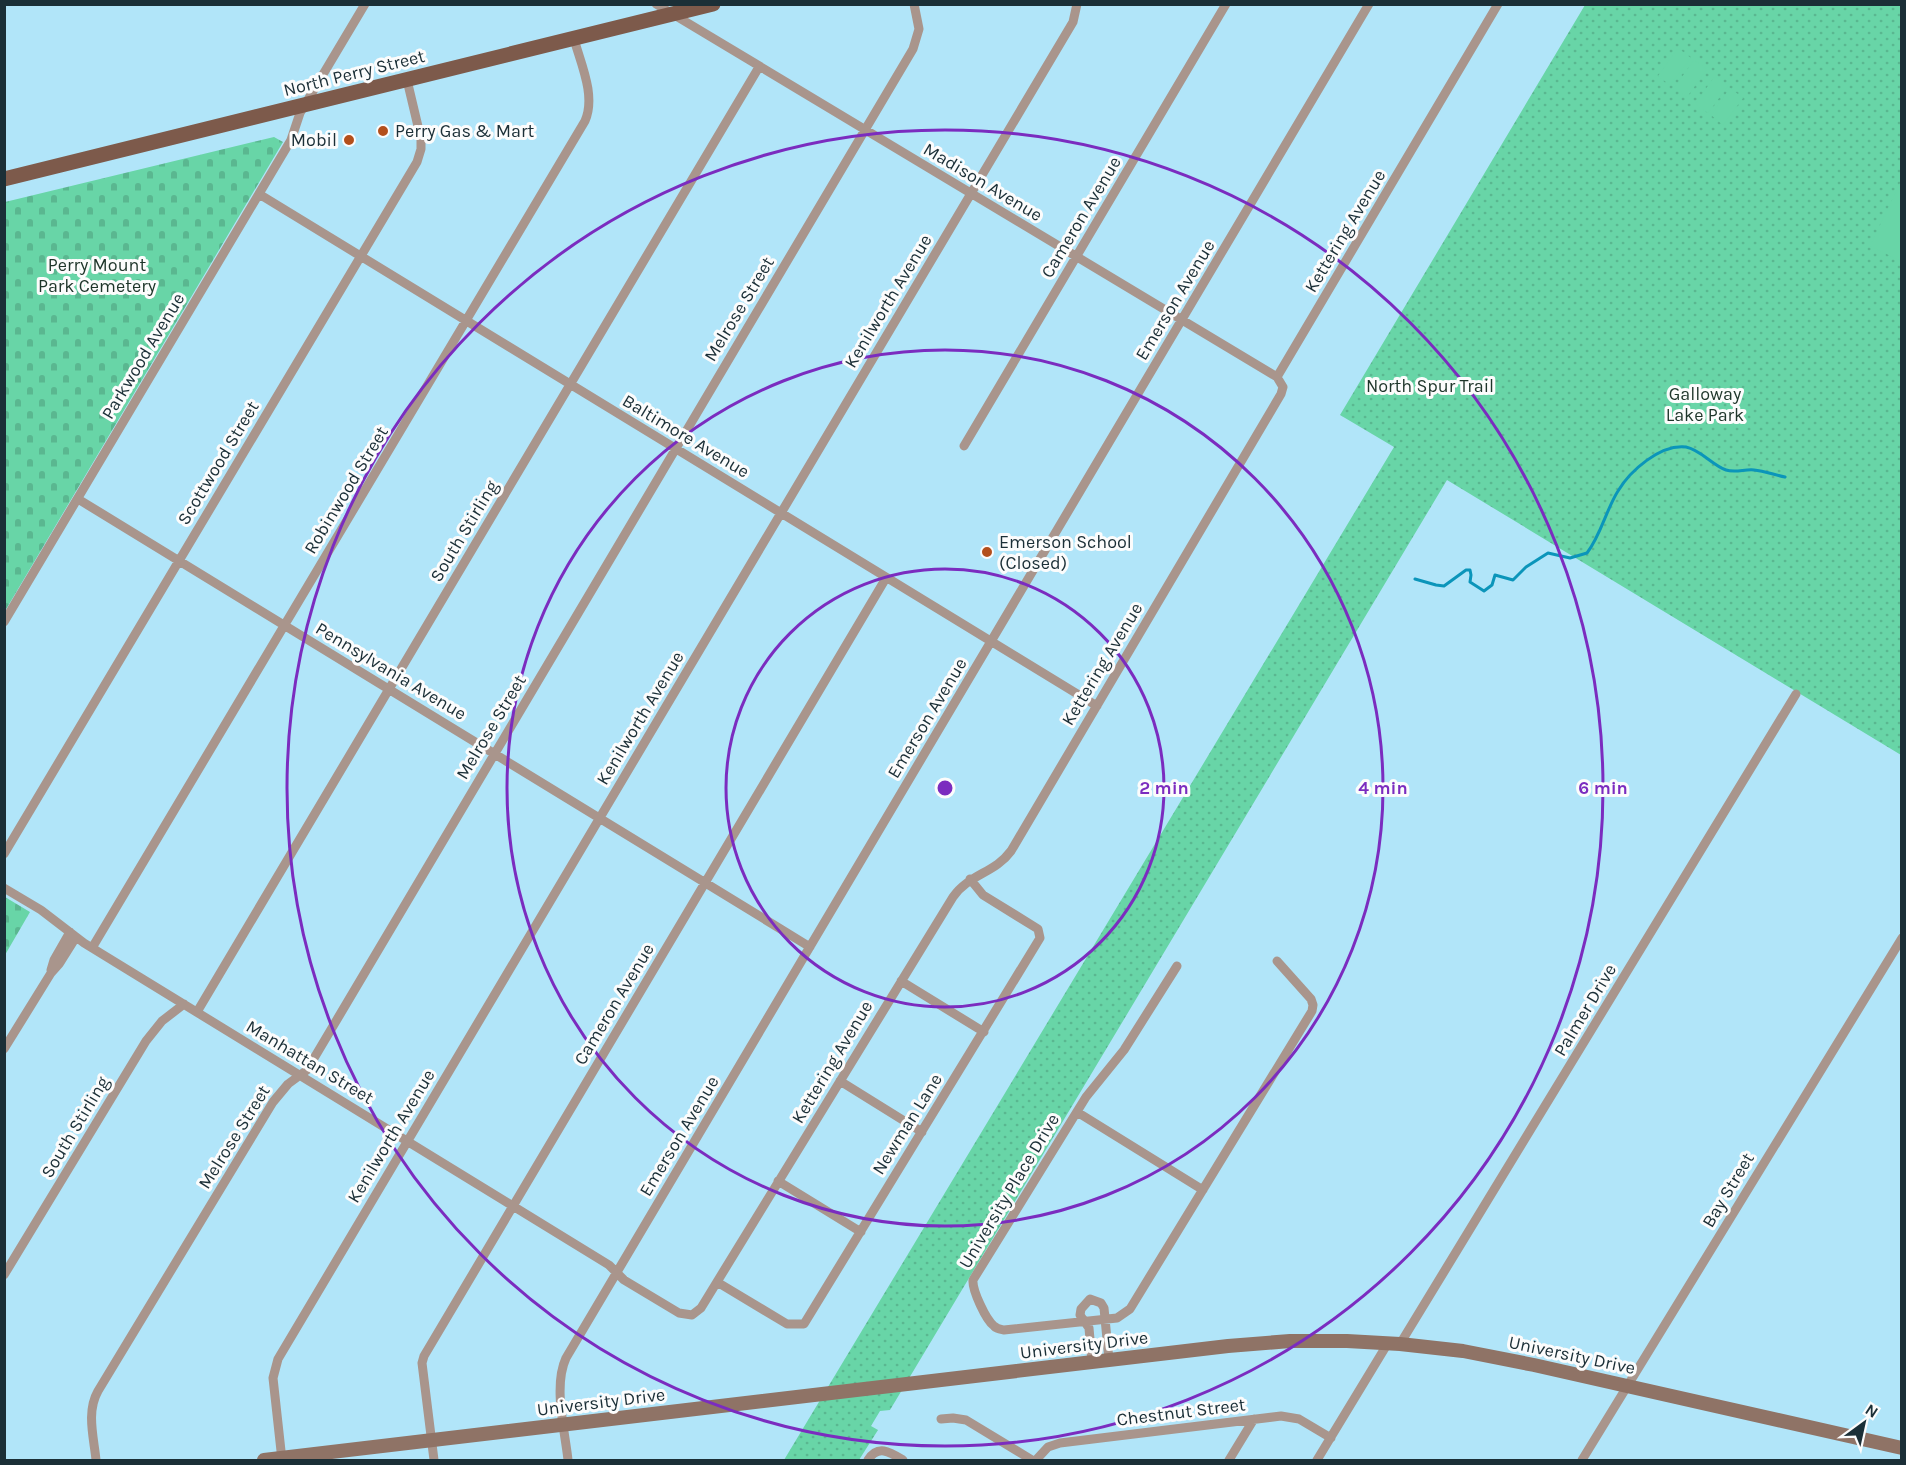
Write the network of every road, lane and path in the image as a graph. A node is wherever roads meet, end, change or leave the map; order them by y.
1 (365, 4) edge
2 (656, 4) edge
3 (713, 4) edge
4 (914, 4) edge
5 (1077, 4) edge
6 (1226, 4) edge
7 (1369, 4) edge
8 (1498, 4) edge
9 (673, 15) junction
10 (574, 39) junction
11 (759, 67) junction
12 (407, 80) junction
13 (304, 105) junction
14 (865, 130) junction
15 (4, 179) edge
16 (259, 194) junction
17 (970, 194) junction
18 (360, 256) junction
19 (1076, 257) junction
20 (1182, 320) junction
21 (466, 321) junction
22 (1277, 377) junction
23 (570, 385) junction
24 (964, 446) dead end
25 (676, 449) junction
26 (78, 499) junction
27 (781, 513) junction
28 (179, 561) junction
29 (886, 578) junction
30 (4, 622) edge
31 (284, 626) junction
32 (991, 642) junction
33 (389, 690) junction
34 (1796, 694) dead end
35 (1096, 706) junction
36 (494, 754) junction
37 (599, 818) junction
38 (4, 854) edge
39 (970, 879) junction
40 (705, 883) junction
41 (4, 888) edge
42 (73, 935) junction
43 (1902, 938) edge
44 (810, 947) junction
45 (92, 948) junction
46 (1276, 961) dead end
47 (1177, 966) dead end
48 (901, 981) junction
49 (184, 1004) junction
50 (197, 1012) junction
51 (984, 1032) junction
52 (4, 1049) edge
53 (300, 1075) junction
54 (840, 1081) junction
55 (1077, 1113) junction
56 (922, 1132) junction
57 (408, 1141) junction
58 (778, 1181) junction
59 (1203, 1190) junction
60 (513, 1205) junction
61 (861, 1232) junction
62 (616, 1272) junction
63 (4, 1275) edge
64 (717, 1282) junction
65 (692, 1315) joint
66 (1104, 1319) junction
67 (1084, 1321) junction
68 (1394, 1343) junction
69 (1109, 1360) junction
70 (1092, 1362) junction
71 (1627, 1386) junction
72 (941, 1419) dead end
73 (1254, 1419) junction
74 (564, 1424) junction
75 (1331, 1438) junction
76 (431, 1441) junction
77 (1902, 1448) edge
78 (282, 1460) edge
79 (96, 1461) edge
80 (264, 1461) edge
81 (434, 1461) edge
82 (568, 1461) edge
83 (868, 1461) edge
84 (903, 1461) edge
85 (1034, 1461) edge
86 (1229, 1461) edge
87 (1317, 1461) edge
88 (1582, 1461) edge

1 - 13 street, Parkwood Avenue
2 - 9 street, Madison Avenue
3 - 9 main road, North Perry Street
4 - 14 street, Melrose Street
5 - 17 street, Kenilworth Avenue
6 - 19 street, Cameron Avenue
7 - 20 street, Emerson Avenue
8 - 22 street, Kettering Avenue
9 - 10 main road, North Perry Street
9 - 11 street, Madison Avenue
10 - 12 main road, North Perry Street
10 - 21 street, Robinwood Street
11 - 14 street, Madison Avenue
11 - 23 street, South Stirling
12 - 13 main road, North Perry Street
12 - 18 street, Scottwood Street
13 - 15 main road, North Perry Street
13 - 16 street, Parkwood Avenue
14 - 17 street, Madison Avenue
14 - 25 street, Melrose Street
16 - 18 street, Baltimore Avenue
16 - 26 street, Parkwood Avenue
17 - 19 street, Madison Avenue
17 - 27 street, Kenilworth Avenue
18 - 21 street, Baltimore Avenue
18 - 28 street, Scottwood Street
19 - 20 street, Madison Avenue
19 - 24 street, Cameron Avenue
20 - 22 street, Madison Avenue
20 - 32 street, Emerson Avenue
21 - 23 street, Baltimore Avenue
21 - 31 street, Robinwood Street
22 - 35 street, Kettering Avenue
23 - 25 street, Baltimore Avenue
23 - 33 street, South Stirling
25 - 27 street, Baltimore Avenue
25 - 36 street, Melrose Street
26 - 28 street, Pennsylvania Avenue
26 - 30 street, Parkwood Avenue
27 - 29 street, Baltimore Avenue
27 - 37 street, Kenilworth Avenue
28 - 31 street, Pennsylvania Avenue
28 - 38 street, Scottwood Street
29 - 32 street, Baltimore Avenue
29 - 40 street, Cameron Avenue
31 - 33 street, Pennsylvania Avenue
31 - 45 street, Robinwood Street
32 - 35 street, Baltimore Avenue
32 - 44 street, Emerson Avenue
33 - 36 street, Pennsylvania Avenue
33 - 50 street, South Stirling
34 - 68 street, Palmer Drive
35 - 39 street, Kettering Avenue
36 - 37 street, Pennsylvania Avenue
36 - 53 street, Melrose Street
37 - 40 street, Pennsylvania Avenue
37 - 57 street, Kenilworth Avenue
39 - 48 street, Kettering Avenue
39 - 51 street, Newman Lane
40 - 44 street, Pennsylvania Avenue
40 - 60 street, Cameron Avenue
41 - 42 street, Manhattan Street
42 - 45 street, Manhattan Street
42 - 52 street
43 - 71 street, Bay Street
44 - 62 street, Emerson Avenue
45 - 49 street, Manhattan Street
46 - 59 street, University Place Drive
47 - 55 street, University Place Drive
48 - 51 street
48 - 54 street, Kettering Avenue
49 - 50 street, Manhattan Street
49 - 63 street, South Stirling
50 - 53 street, Manhattan Street
51 - 56 street, Newman Lane
53 - 57 street, Manhattan Street
53 - 79 street, Melrose Street
54 - 56 street
54 - 58 street, Kettering Avenue
55 - 59 street, University Place Drive
55 - 67 street, University Place Drive
56 - 61 street, Newman Lane
57 - 60 street, Manhattan Street
57 - 78 street, Kenilworth Avenue
58 - 61 street
58 - 64 street, Kettering Avenue
59 - 66 street, University Place Drive
60 - 62 street, Manhattan Street
60 - 76 street, Cameron Avenue
61 - 64 street, Newman Lane
62 - 65 street, Manhattan Street
62 - 74 street, Emerson Avenue
64 - 65 street, Kettering Avenue
66 - 67 street, University Place Drive
66 - 67 street
66 - 69 street
67 - 70 street
68 - 69 main road, University Drive
68 - 71 main road, University Drive
68 - 75 street, Palmer Drive
69 - 70 main road, University Drive
70 - 74 main road, University Drive
71 - 77 main road, University Drive
71 - 88 street, Bay Street
72 - 85 street
73 - 75 street, Chestnut Street
73 - 85 street, Chestnut Street
73 - 86 street
74 - 76 main road, University Drive
74 - 82 street, Emerson Avenue
75 - 87 street, Palmer Drive
76 - 78 main road, University Drive
76 - 81 street, Cameron Avenue
78 - 80 main road, University Drive
83 - 84 street

